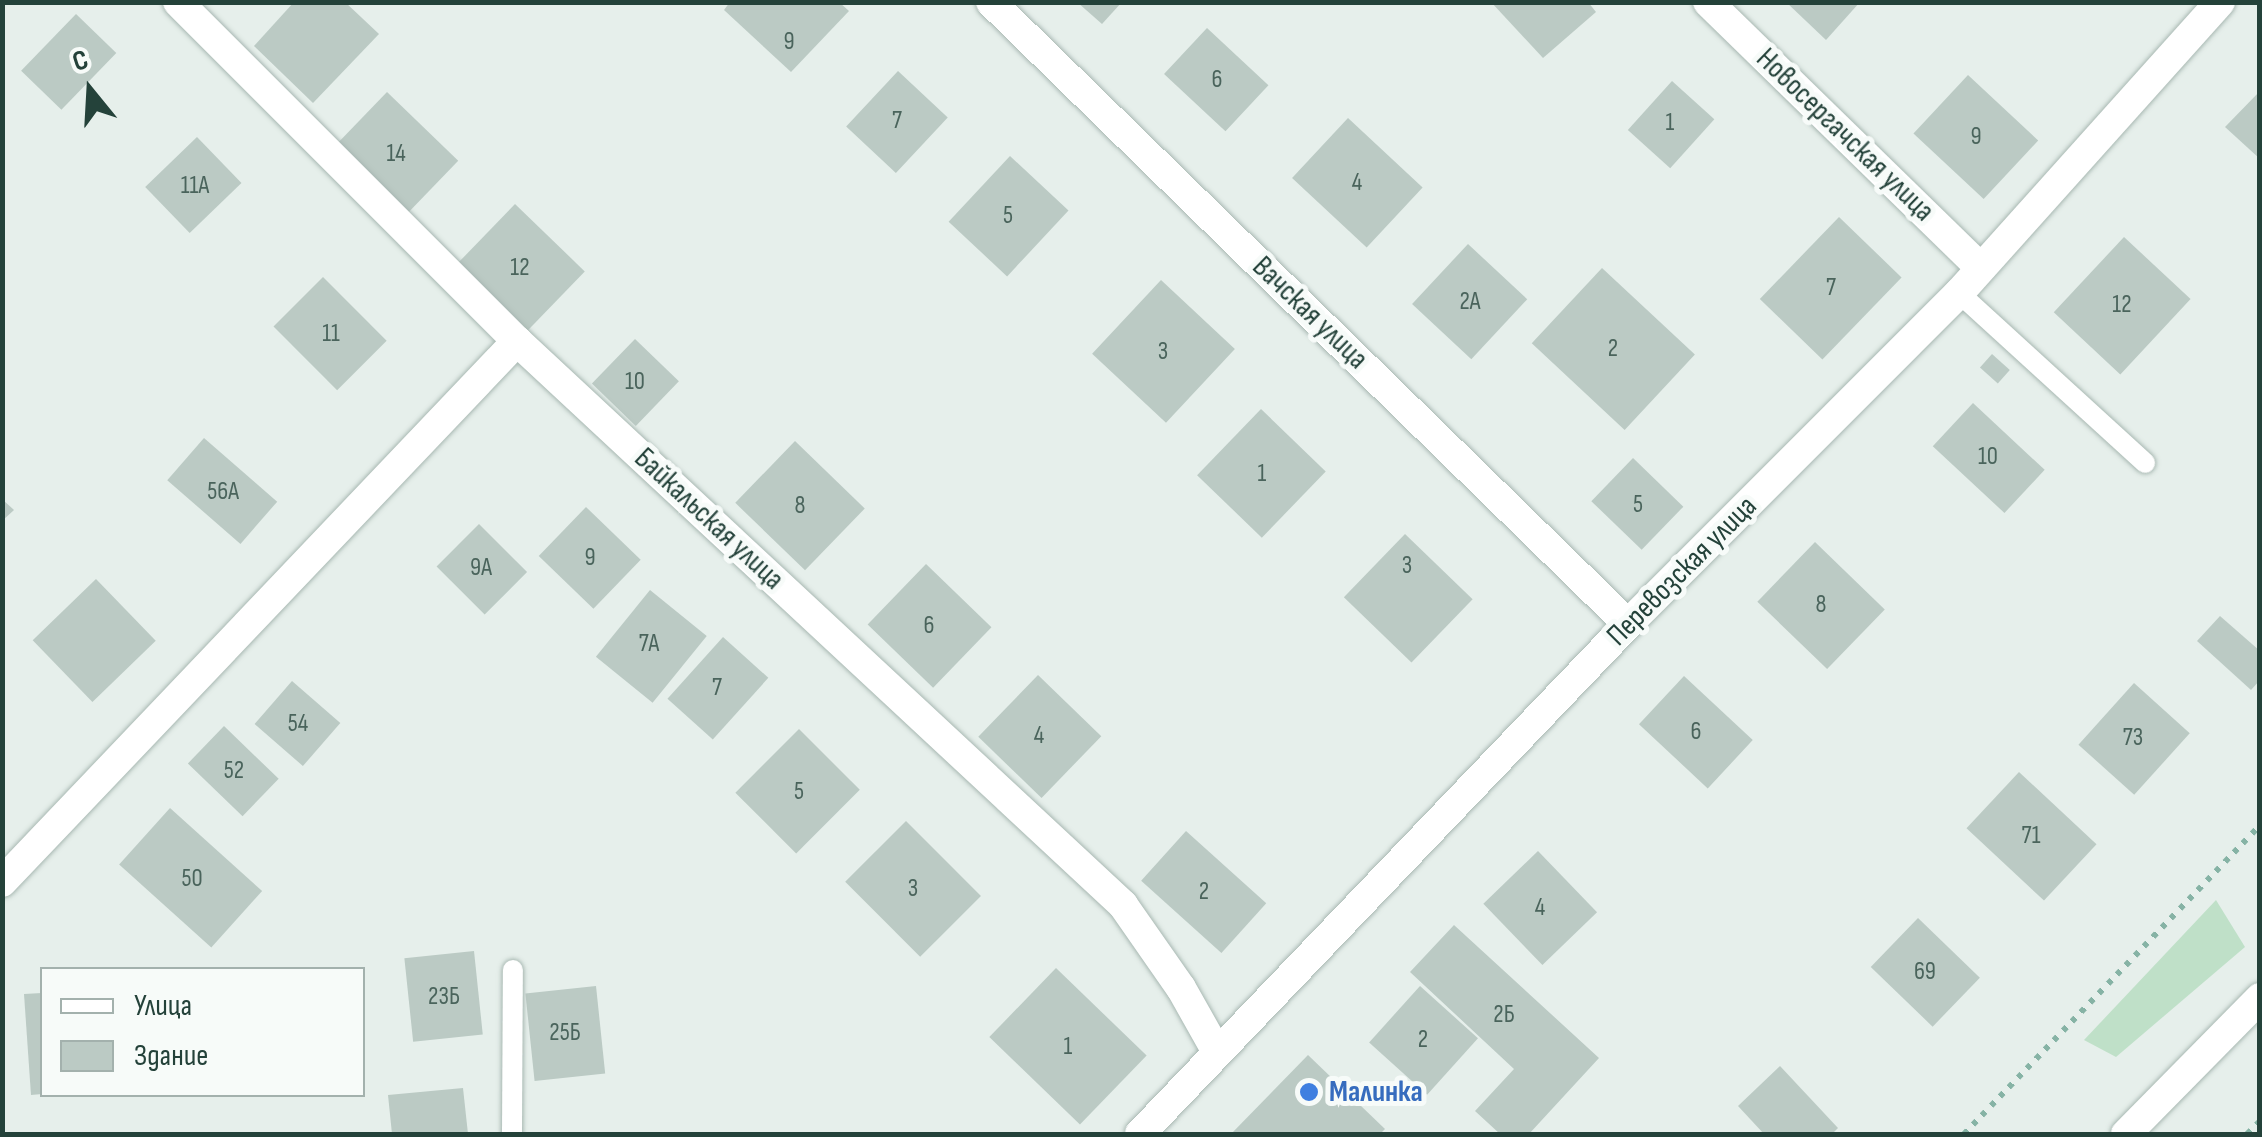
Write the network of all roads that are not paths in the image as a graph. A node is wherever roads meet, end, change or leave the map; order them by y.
1 (178, 2) edge
2 (991, 2) edge
3 (1708, 2) edge
4 (2220, 2) edge
5 (1981, 268) junction
6 (1959, 293) junction
7 (517, 341) junction
8 (2145, 463) dead end
9 (1628, 624) junction
10 (2, 882) edge
11 (513, 970) dead end
12 (2260, 998) edge
13 (1217, 1052) junction
14 (512, 1134) edge
15 (1140, 1134) edge
16 (2126, 1134) edge

1 - 7 street, Байкальская улица
2 - 9 street, Вачская улица
3 - 5 street, Новосергачская улица
4 - 5 street, Перевозская улица
5 - 6 street, Перевозская улица
6 - 8 lane
6 - 9 street, Перевозская улица
7 - 10 street
7 - 13 street, Байкальская улица
9 - 13 street, Перевозская улица
11 - 14 lane
12 - 16 street
13 - 15 street, Перевозская улица

